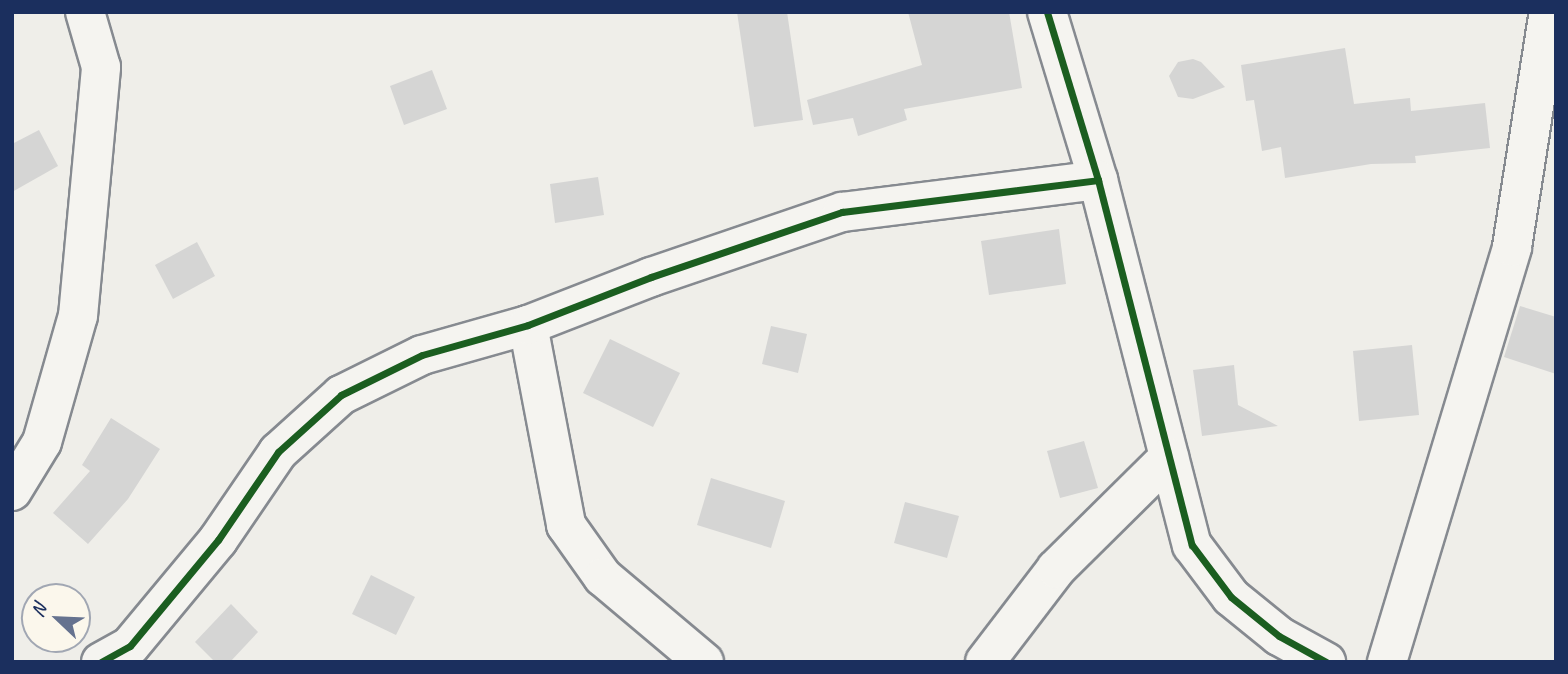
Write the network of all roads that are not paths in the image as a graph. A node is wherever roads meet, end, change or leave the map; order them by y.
1 (85, 12) edge
2 (1046, 12) edge
3 (1549, 12) edge
4 (1098, 180) junction
5 (528, 325) junction
6 (1169, 457) junction
7 (12, 491) edge
8 (101, 662) edge
9 (704, 662) edge
10 (985, 662) edge
11 (1326, 662) edge
12 (1387, 662) edge

1 - 7 street
2 - 4 street
3 - 12 street
4 - 5 street
4 - 6 street
5 - 8 street
5 - 9 street
6 - 10 street
6 - 11 street

